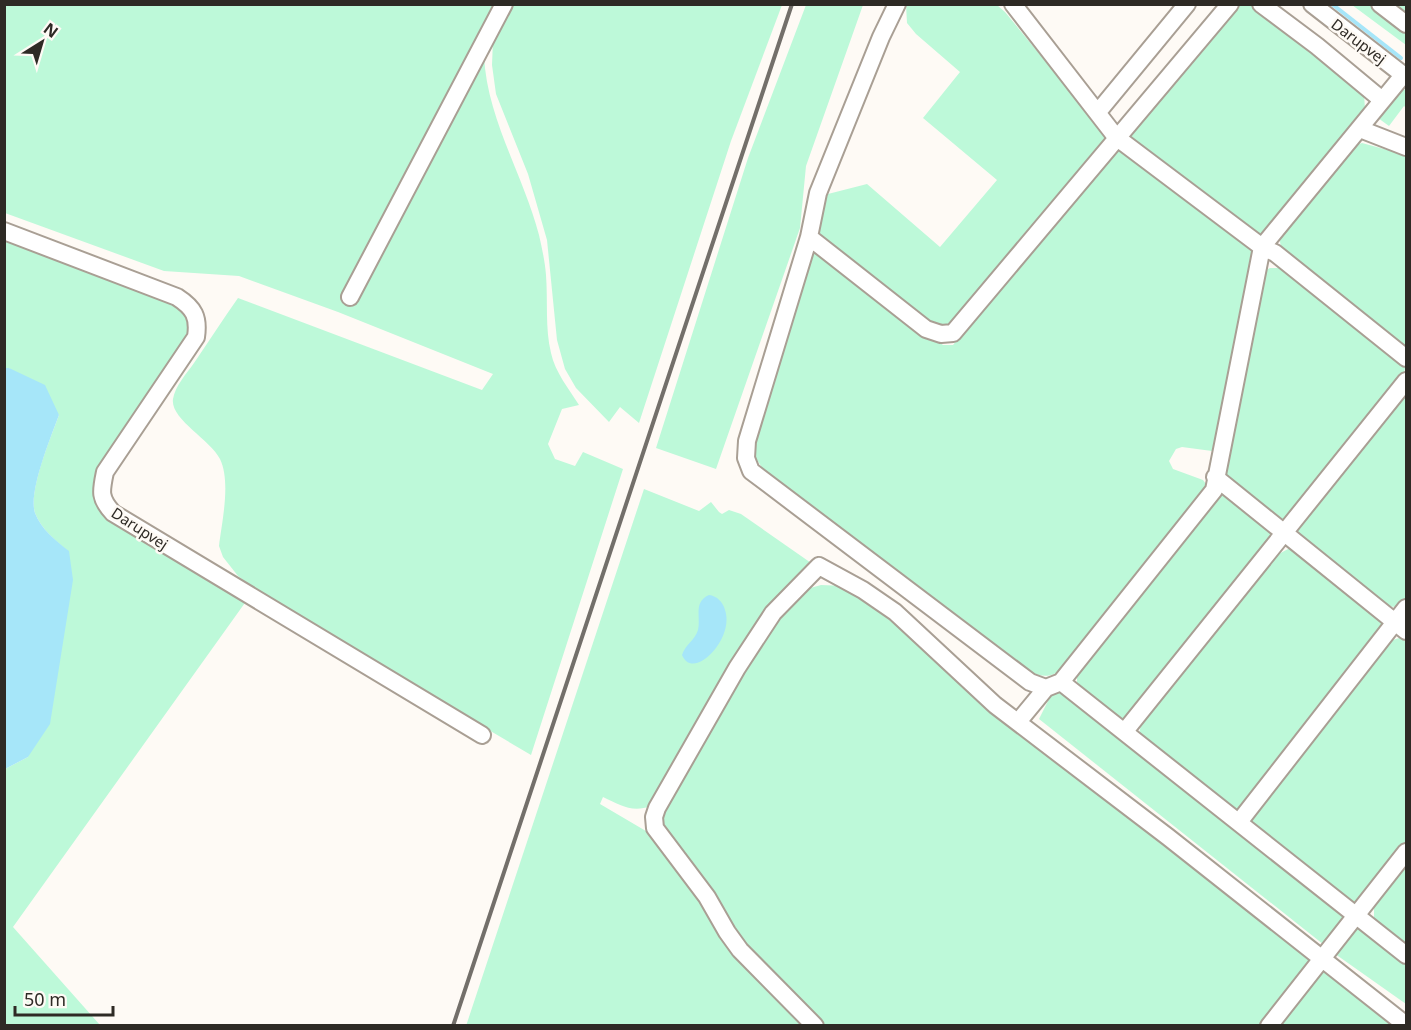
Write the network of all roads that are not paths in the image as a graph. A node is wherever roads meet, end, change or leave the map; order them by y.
1 (504, 4) edge
2 (897, 4) edge
3 (1036, 4) edge
4 (1187, 4) edge
5 (1230, 4) edge
6 (1261, 4) edge
7 (1312, 4) edge
8 (1380, 4) edge
9 (1016, 8) edge
10 (1407, 24) edge
11 (1404, 70) edge
12 (1382, 100) junction
13 (1098, 112) junction
14 (1360, 129) junction
15 (1116, 137) junction
16 (1407, 147) edge
17 (4, 231) edge
18 (809, 237) junction
19 (1262, 247) junction
20 (350, 297) dead end
21 (1407, 358) edge
22 (1407, 381) edge
23 (1215, 477) junction
24 (1283, 534) junction
25 (1407, 608) edge
26 (1401, 627) edge
27 (1054, 685) junction
28 (1018, 722) junction
29 (1125, 731) junction
30 (482, 735) dead end
31 (1239, 822) junction
32 (1407, 852) edge
33 (1357, 916) junction
34 (1407, 955) edge
35 (1322, 959) junction
36 (1407, 1025) edge
37 (815, 1026) edge
38 (1269, 1026) edge

1 - 20 street
2 - 18 street
3 - 9 street
4 - 13 street
5 - 15 street
6 - 12 street
7 - 11 street, Darupvej
8 - 10 street
9 - 13 street
11 - 12 street
12 - 14 street
13 - 15 street
14 - 16 street
14 - 19 street
15 - 18 street
15 - 19 street
17 - 30 street, Darupvej
18 - 27 street
19 - 21 street
19 - 23 street
22 - 24 street
23 - 24 street
23 - 27 street
24 - 26 street
24 - 29 street
25 - 26 street
26 - 31 street
27 - 28 street
27 - 29 street
28 - 35 street
28 - 37 street
29 - 31 street
31 - 33 street
32 - 33 street
33 - 34 street
33 - 35 street
35 - 36 street
35 - 38 street

